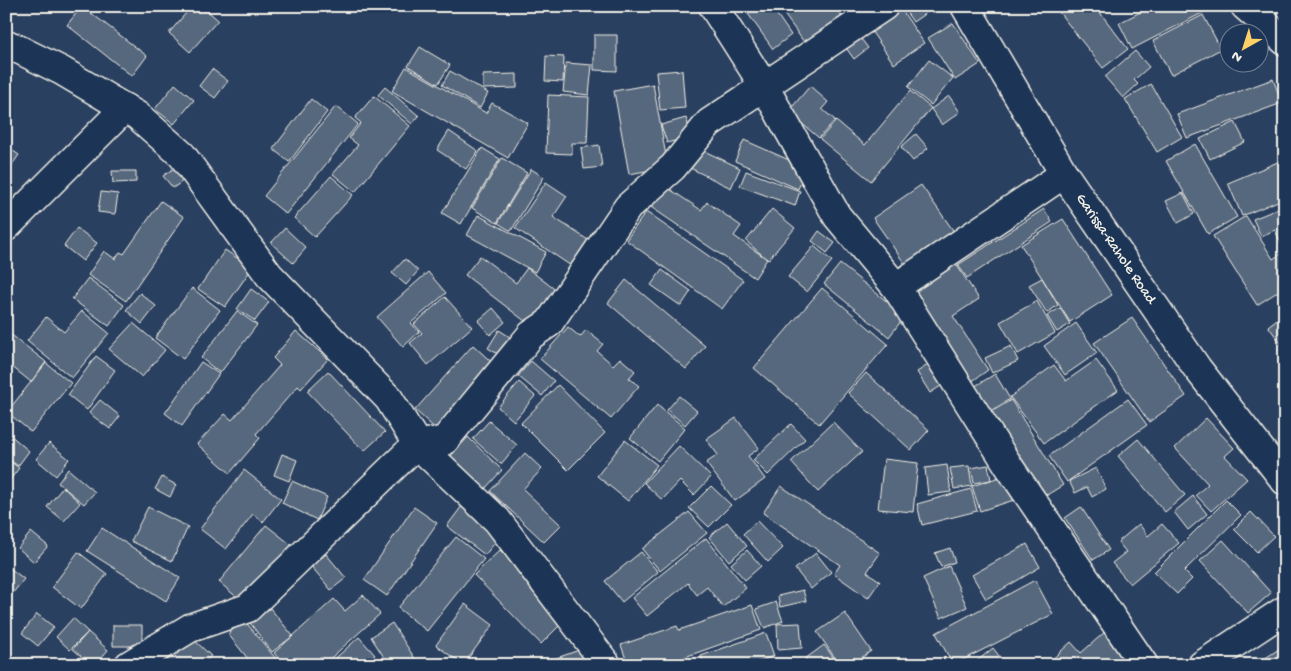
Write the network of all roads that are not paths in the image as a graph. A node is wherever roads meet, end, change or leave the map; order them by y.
1 (713, 6) edge
2 (884, 6) edge
3 (965, 6) edge
4 (1245, 6) edge
5 (1285, 41) edge
6 (6, 46) edge
7 (764, 86) junction
8 (125, 108) junction
9 (1064, 174) junction
10 (6, 227) edge
11 (896, 287) junction
12 (417, 444) junction
13 (1285, 481) edge
14 (1285, 610) edge
15 (129, 665) edge
16 (607, 665) edge
17 (1144, 665) edge
18 (1202, 665) edge

1 - 7 street
2 - 7 street
3 - 9 street, Garissa-Rahole Road
4 - 5 street
6 - 8 street
7 - 11 street
7 - 12 street
8 - 10 street
8 - 12 street
9 - 11 street
9 - 13 street, Garissa-Rahole Road
11 - 17 street
12 - 15 street
12 - 16 street
14 - 18 street

